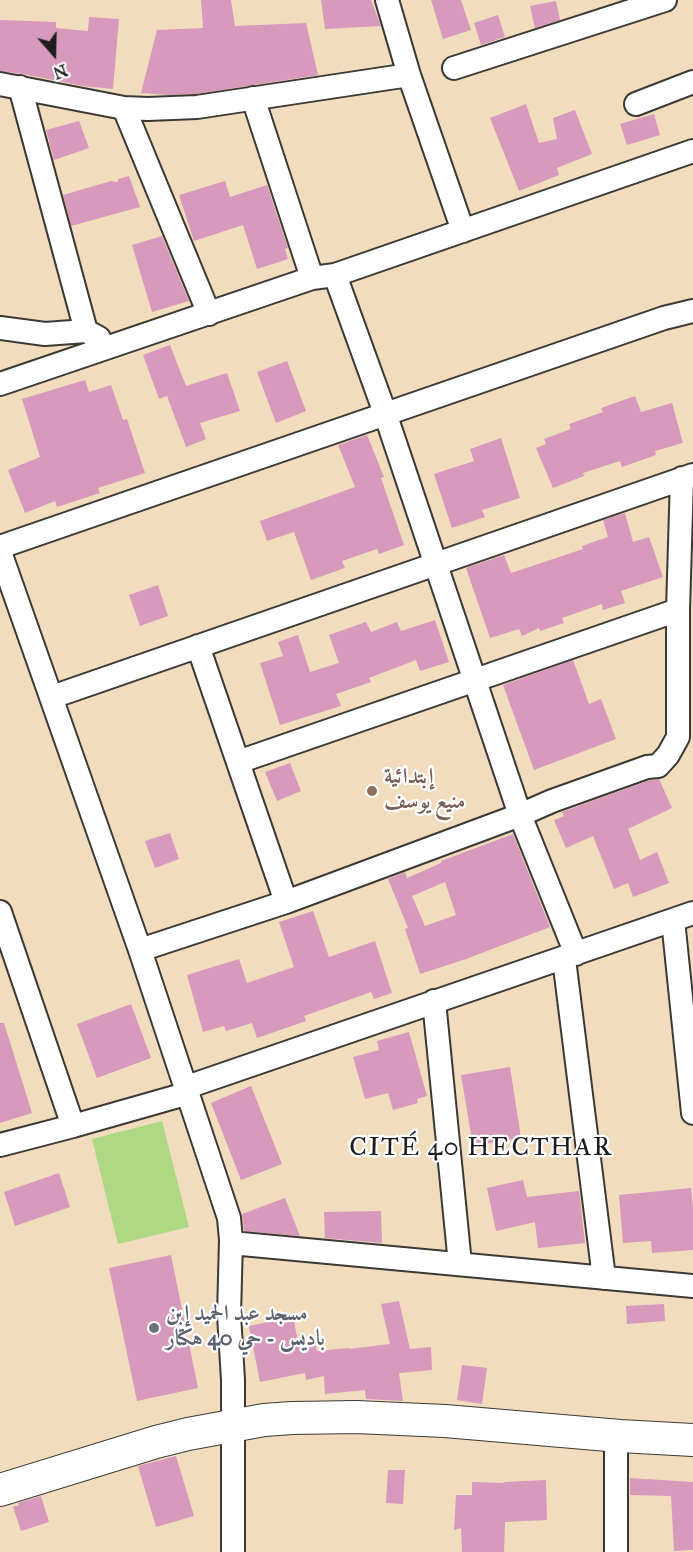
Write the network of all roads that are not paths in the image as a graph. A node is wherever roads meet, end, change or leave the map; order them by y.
1 (387, 0) edge
2 (664, 0) edge
3 (454, 68) dead end
4 (409, 75) junction
5 (693, 82) edge
6 (10, 85) edge
7 (254, 98) junction
8 (636, 104) dead end
9 (124, 108) junction
10 (692, 147) edge
11 (463, 231) junction
12 (335, 275) junction
13 (312, 278) junction
14 (693, 311) edge
15 (208, 314) junction
16 (0, 328) edge
17 (86, 331) junction
18 (114, 345) junction
19 (0, 384) edge
20 (385, 413) junction
21 (687, 476) edge
22 (0, 547) edge
23 (0, 552) edge
24 (435, 564) junction
25 (678, 610) junction
26 (198, 646) junction
27 (475, 681) junction
28 (52, 697) junction
29 (238, 762) junction
30 (520, 815) junction
31 (286, 902) junction
32 (0, 912) edge
33 (683, 917) edge
34 (140, 950) junction
35 (570, 956) junction
36 (434, 1001) junction
37 (188, 1090) junction
38 (693, 1113) edge
39 (73, 1126) junction
40 (0, 1145) edge
41 (231, 1243) junction
42 (460, 1264) junction
43 (604, 1278) junction
44 (693, 1286) edge
45 (232, 1426) junction
46 (616, 1436) junction
47 (693, 1440) edge
48 (0, 1490) edge
49 (233, 1552) edge
50 (616, 1552) edge

1 - 4 street
2 - 3 street
4 - 7 street
4 - 11 street
5 - 8 street
6 - 9 street
6 - 17 street
7 - 9 street
7 - 13 street
9 - 15 street
10 - 11 street
11 - 12 street
12 - 13 street
12 - 20 street
13 - 15 street
14 - 20 street
15 - 18 street
16 - 17 street
17 - 18 street
18 - 19 street
20 - 22 street
20 - 24 street
21 - 24 street
21 - 25 street
23 - 28 street
24 - 26 street
24 - 27 street
25 - 27 street
25 - 30 street
26 - 28 street
26 - 29 street
27 - 29 street
27 - 30 street
28 - 34 street
29 - 31 street
30 - 31 street
30 - 35 street
31 - 34 street
32 - 39 street
33 - 35 street
33 - 38 street
34 - 37 street
35 - 36 street
35 - 43 street
36 - 37 street
36 - 42 street
37 - 39 street
37 - 41 street
39 - 40 street
41 - 42 street
41 - 45 street
42 - 43 street
43 - 44 street
45 - 46 main road
45 - 48 main road
45 - 49 street
46 - 47 main road
46 - 50 street

